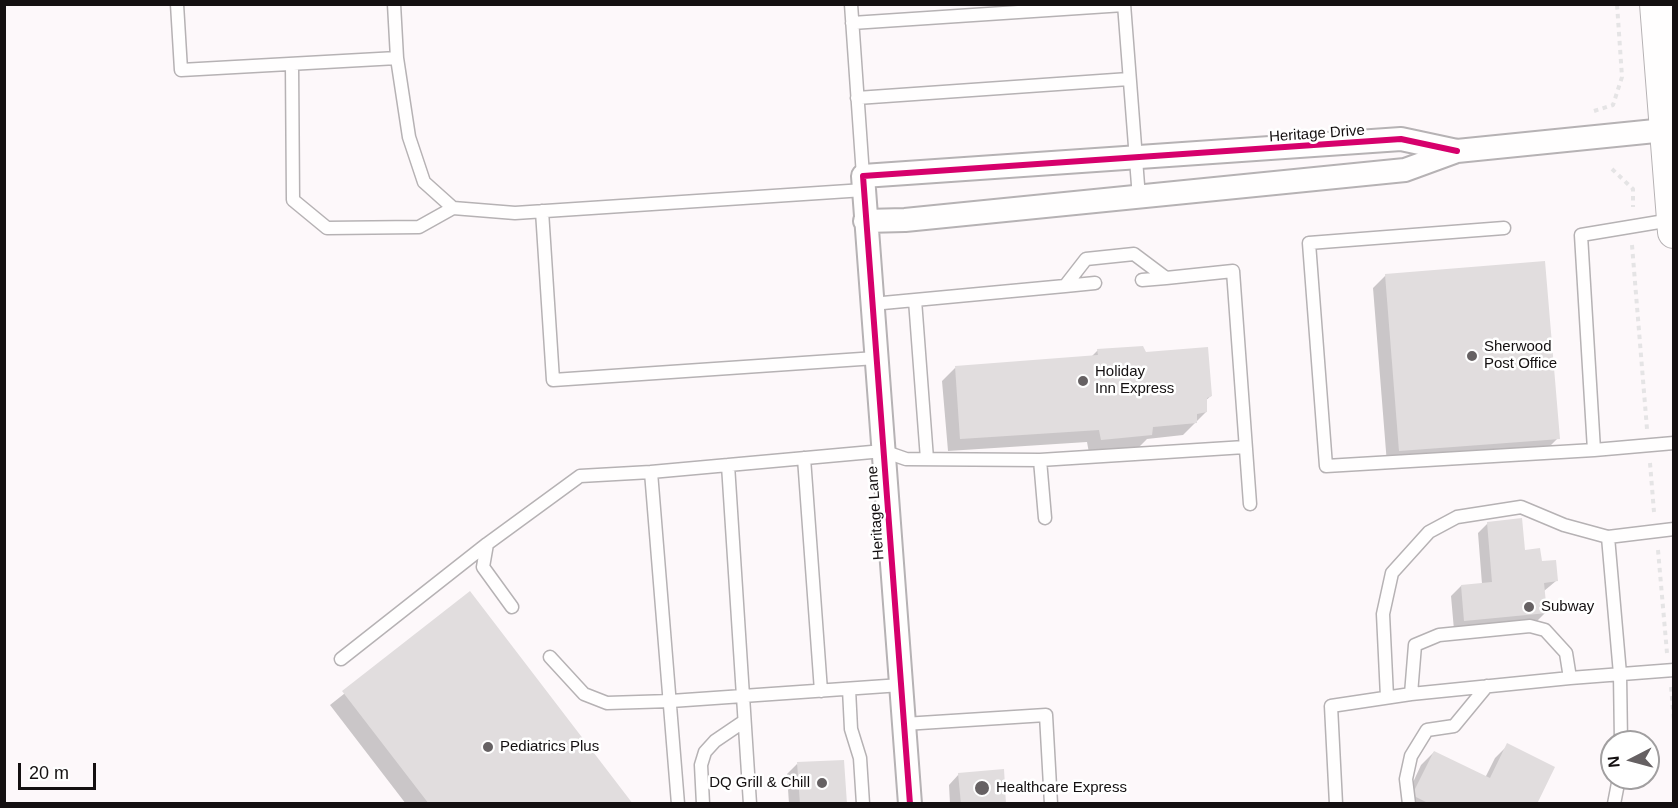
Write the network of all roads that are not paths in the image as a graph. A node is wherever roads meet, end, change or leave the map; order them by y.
1 (177, 4) edge
2 (394, 4) edge
3 (850, 4) edge
4 (1656, 4) edge
5 (1124, 5) edge
6 (852, 23) junction
7 (397, 58) junction
8 (292, 64) junction
9 (1128, 79) junction
10 (857, 98) junction
11 (1665, 130) junction
12 (1457, 151) junction
13 (1137, 159) junction
14 (864, 183) junction
15 (1139, 198) junction
16 (453, 208) junction
17 (542, 211) junction
18 (865, 221) junction
19 (1673, 226) edge
20 (1504, 228) dead end
21 (1166, 278) junction
22 (1142, 280) dead end
23 (1095, 283) dead end
24 (1065, 286) junction
25 (915, 300) junction
26 (872, 304) junction
27 (876, 358) junction
28 (1674, 443) edge
29 (1245, 447) junction
30 (1594, 450) junction
31 (883, 451) junction
32 (804, 458) junction
33 (927, 459) junction
34 (1040, 460) junction
35 (728, 465) junction
36 (651, 472) junction
37 (1250, 504) dead end
38 (1045, 518) dead end
39 (1674, 529) edge
40 (1608, 537) junction
41 (487, 544) junction
42 (512, 607) dead end
43 (550, 657) dead end
44 (341, 659) dead end
45 (1674, 670) edge
46 (1620, 674) junction
47 (1570, 678) junction
48 (901, 685) junction
49 (1487, 686) junction
50 (849, 689) junction
51 (821, 691) junction
52 (1411, 694) junction
53 (742, 696) junction
54 (1387, 698) junction
55 (671, 701) junction
56 (743, 722) junction
57 (904, 724) junction
58 (1621, 730) edge
59 (678, 804) edge
60 (703, 804) edge
61 (750, 804) edge
62 (863, 804) edge
63 (910, 804) edge
64 (1051, 804) edge
65 (1336, 804) edge
66 (1409, 804) edge

1 - 8 lane
2 - 7 lane
3 - 6 lane
4 - 11 main road
5 - 6 lane
5 - 9 lane
6 - 10 lane
7 - 8 lane
7 - 16 lane
8 - 16 lane
9 - 10 lane
9 - 13 lane
10 - 14 lane
11 - 12 street, Heritage Drive
11 - 19 main road
12 - 13 street, Heritage Drive
12 - 15 street, Heritage Drive
13 - 14 street, Heritage Drive
13 - 15 lane
14 - 17 lane
14 - 18 street
15 - 18 street, Heritage Drive
16 - 17 lane
17 - 27 lane
18 - 26 street, Heritage Lane
19 - 30 lane
20 - 30 lane
21 - 22 lane
21 - 24 lane
21 - 29 lane
23 - 24 lane
24 - 25 lane
25 - 26 lane
25 - 33 lane
26 - 27 street, Heritage Lane
27 - 31 street, Heritage Lane
28 - 30 lane
29 - 34 lane
29 - 37 lane
31 - 32 lane
31 - 33 lane
31 - 48 street, Heritage Lane
32 - 35 lane
32 - 51 lane
33 - 34 lane
34 - 38 lane
35 - 36 lane
35 - 53 lane
36 - 41 lane
36 - 55 lane
39 - 40 lane
40 - 46 lane
40 - 54 lane
41 - 42 lane
41 - 44 lane
43 - 55 lane
45 - 46 lane
46 - 47 lane
46 - 58 lane
47 - 49 lane
47 - 52 lane
48 - 50 lane
48 - 57 street, Heritage Lane
49 - 52 lane
49 - 66 lane
50 - 51 lane
50 - 62 lane
51 - 53 lane
52 - 54 lane
53 - 55 lane
53 - 56 lane
54 - 65 lane
55 - 59 lane
56 - 60 lane
56 - 61 lane
57 - 63 street, Heritage Lane
57 - 64 lane

